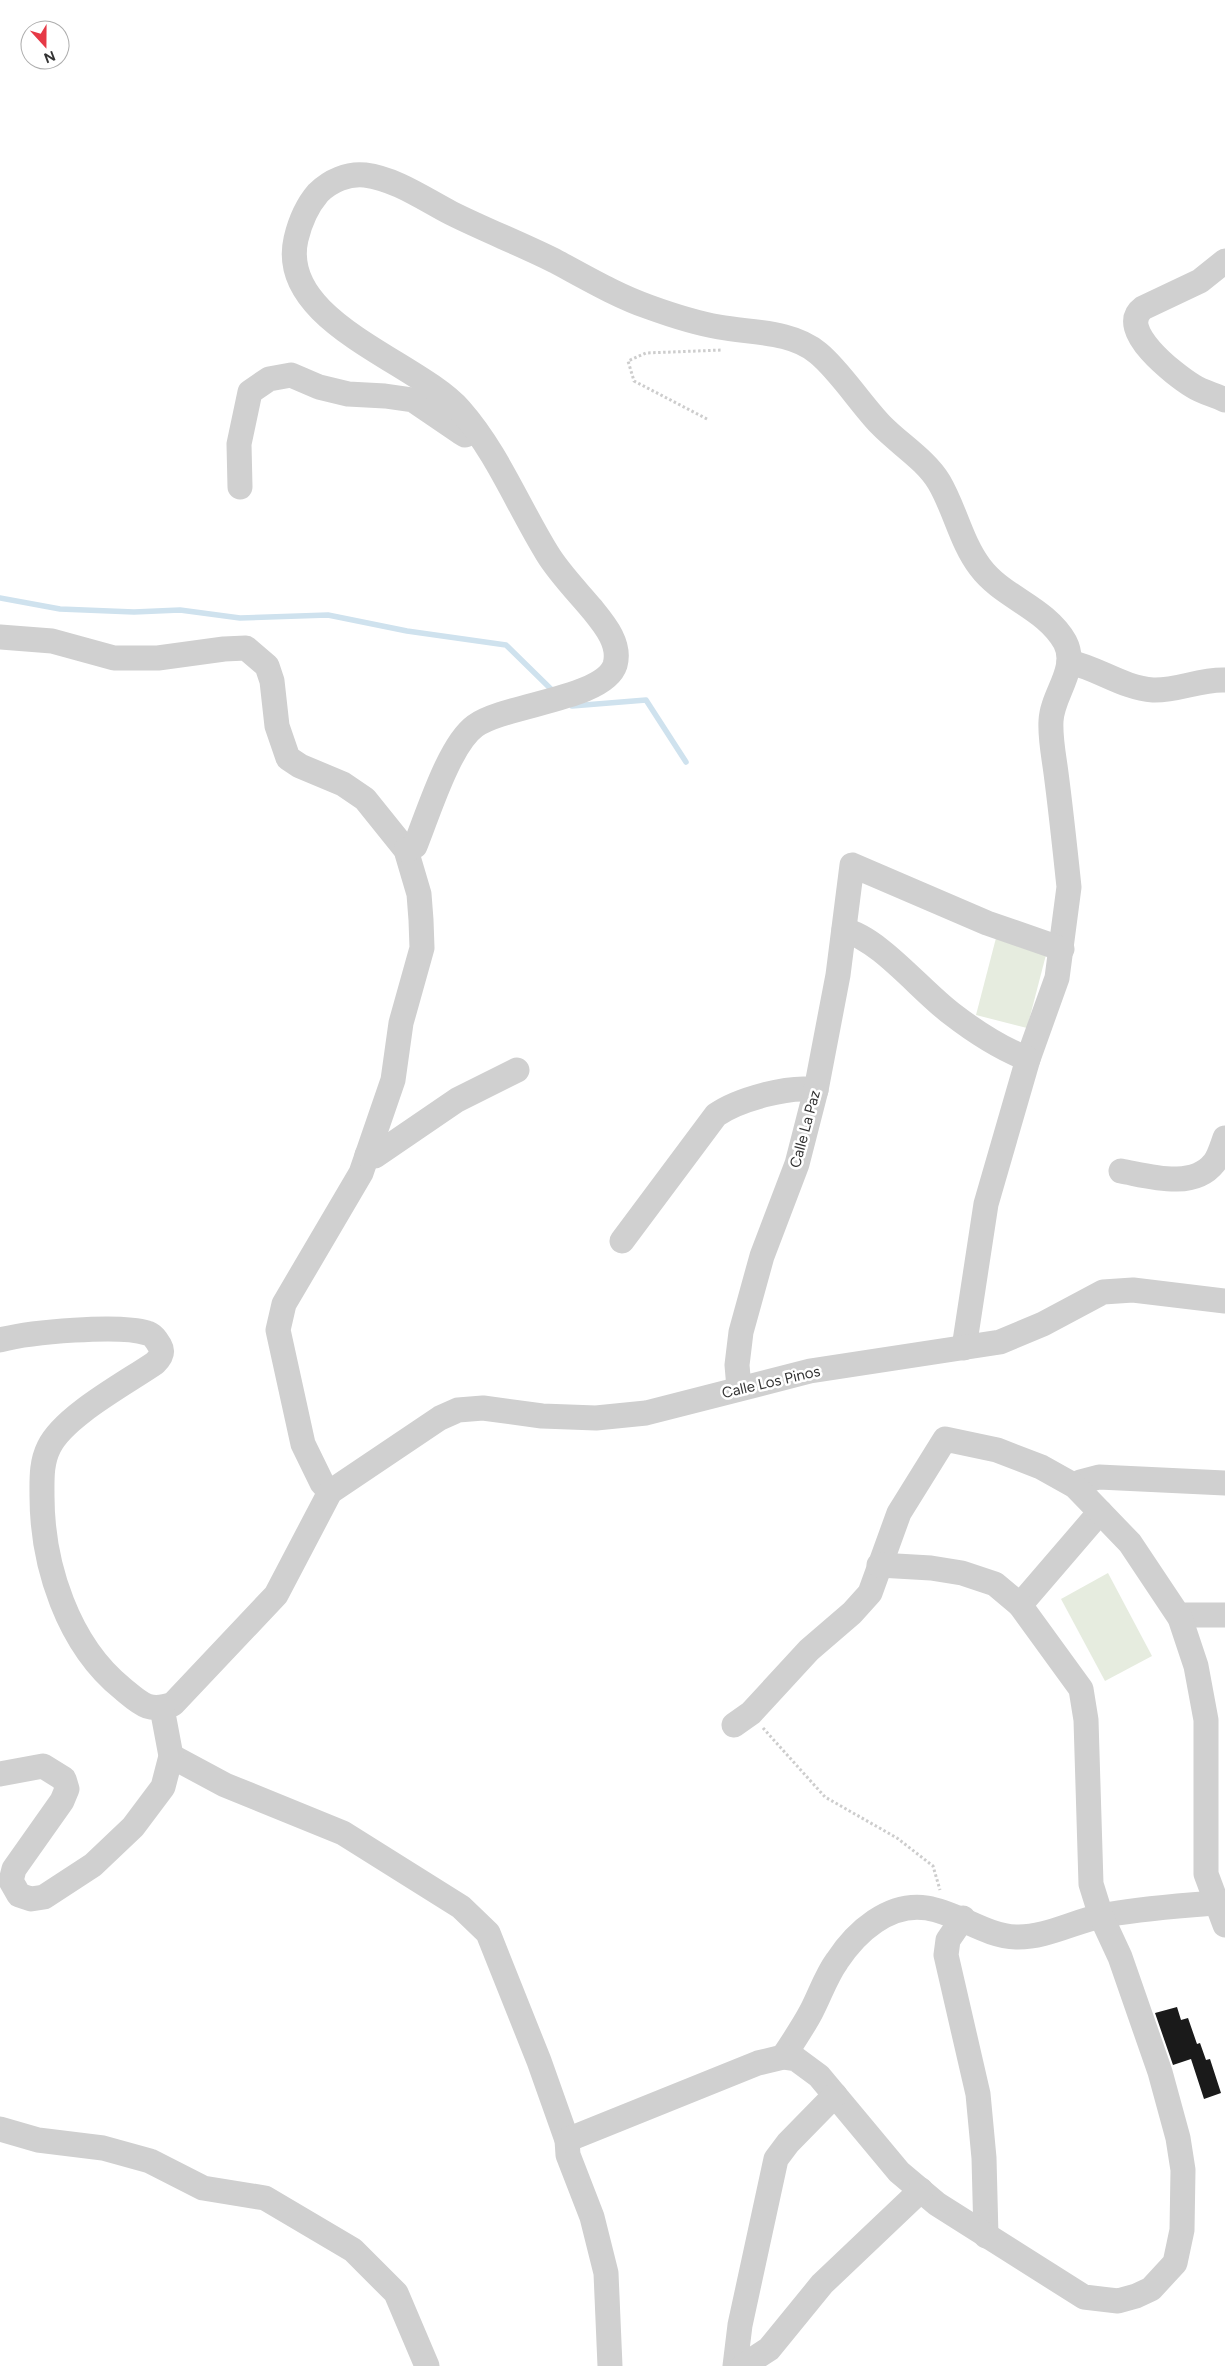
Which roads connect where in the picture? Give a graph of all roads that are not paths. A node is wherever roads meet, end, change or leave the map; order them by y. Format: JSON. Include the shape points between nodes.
{"nodes":[{"id":1,"x":1225,"y":261,"type":"edge"},
{"id":2,"x":1225,"y":400,"type":"edge"},
{"id":3,"x":474,"y":431,"type":"junction"},
{"id":4,"x":240,"y":487,"type":"dead end"},
{"id":5,"x":0,"y":637,"type":"edge"},
{"id":6,"x":1070,"y":662,"type":"junction"},
{"id":7,"x":1225,"y":680,"type":"edge"},
{"id":8,"x":406,"y":850,"type":"junction"},
{"id":9,"x":844,"y":930,"type":"junction"},
{"id":10,"x":1062,"y":949,"type":"junction"},
{"id":11,"x":1028,"y":1059,"type":"junction"},
{"id":12,"x":517,"y":1070,"type":"dead end"},
{"id":13,"x":816,"y":1090,"type":"junction"},
{"id":14,"x":1225,"y":1138,"type":"edge"},
{"id":15,"x":367,"y":1156,"type":"junction"},
{"id":16,"x":1220,"y":1167,"type":"edge"},
{"id":17,"x":1121,"y":1172,"type":"dead end"},
{"id":18,"x":622,"y":1242,"type":"dead end"},
{"id":19,"x":1225,"y":1302,"type":"edge"},
{"id":20,"x":0,"y":1340,"type":"edge"},
{"id":21,"x":964,"y":1348,"type":"junction"},
{"id":22,"x":739,"y":1388,"type":"junction"},
{"id":23,"x":1225,"y":1483,"type":"edge"},
{"id":24,"x":1075,"y":1486,"type":"junction"},
{"id":25,"x":330,"y":1492,"type":"junction"},
{"id":26,"x":1100,"y":1512,"type":"junction"},
{"id":27,"x":879,"y":1566,"type":"junction"},
{"id":28,"x":1020,"y":1605,"type":"junction"},
{"id":29,"x":1225,"y":1615,"type":"edge"},
{"id":30,"x":1180,"y":1618,"type":"junction"},
{"id":31,"x":162,"y":1708,"type":"junction"},
{"id":32,"x":742,"y":1719,"type":"road end"},
{"id":33,"x":170,"y":1756,"type":"junction"},
{"id":34,"x":0,"y":1774,"type":"edge"},
{"id":35,"x":1222,"y":1910,"type":"edge"},
{"id":36,"x":955,"y":1915,"type":"junction"},
{"id":37,"x":1100,"y":1916,"type":"junction"},
{"id":38,"x":783,"y":2057,"type":"junction"},
{"id":39,"x":835,"y":2095,"type":"junction"},
{"id":40,"x":0,"y":2129,"type":"edge"},
{"id":41,"x":567,"y":2140,"type":"junction"},
{"id":42,"x":921,"y":2190,"type":"junction"},
{"id":43,"x":986,"y":2236,"type":"junction"},
{"id":44,"x":427,"y":2366,"type":"edge"},
{"id":45,"x":610,"y":2366,"type":"edge"},
{"id":46,"x":735,"y":2366,"type":"edge"},
{"id":47,"x":743,"y":2366,"type":"edge"}],
"edges":[{"from":1,"to":2,"type":"street","via":[[1200,281],[1143,308],[1135,318],[1135,326],[1153,354],[1193,386]]},
{"from":3,"to":4,"type":"street","via":[[465,435],[414,400],[348,394],[319,387],[291,375],[269,379],[250,392],[239,444]]},
{"from":3,"to":6,"type":"street","via":[[460,410],[433,387],[371,349],[319,310],[308,294],[293,252],[301,219],[318,194],[334,180],[363,175],[404,187],[646,306],[714,326],[789,337],[817,352],[883,427],[938,480],[976,563],[994,584],[1032,608],[1056,630],[1068,647]]},
{"from":3,"to":8,"type":"street","via":[[484,441],[550,558],[607,628],[616,648],[615,667],[605,681],[589,688],[500,712],[471,728],[451,757],[415,846]]},
{"from":5,"to":8,"type":"street","via":[[52,641],[114,658],[158,658],[246,648],[267,666],[278,726],[288,758],[343,784],[365,799]]},
{"from":6,"to":7,"type":"street","via":[[1122,683],[1153,690],[1207,679]]},
{"from":6,"to":10,"type":"street","via":[[1050,722],[1069,887]]},
{"from":8,"to":15,"type":"street","via":[[419,894],[422,948],[401,1023],[392,1080]]},
{"from":9,"to":10,"type":"street","name":"Calle La Paz","via":[[852,865],[987,923]]},
{"from":9,"to":11,"type":"street","via":[[866,939],[952,1015]]},
{"from":9,"to":13,"type":"street","name":"Calle La Paz"},
{"from":10,"to":11,"type":"street","via":[[1057,978]]},
{"from":11,"to":21,"type":"street","via":[[986,1204]]},
{"from":12,"to":15,"type":"street","via":[[457,1100],[374,1156]]},
{"from":13,"to":18,"type":"street","via":[[792,1090],[759,1097],[716,1115]]},
{"from":13,"to":22,"type":"street","name":"Calle La Paz","via":[[797,1164],[762,1256],[741,1332],[737,1365]]},
{"from":14,"to":16,"type":"street"},
{"from":15,"to":25,"type":"street","via":[[361,1173],[284,1304],[278,1330],[303,1444],[322,1483]]},
{"from":16,"to":17,"type":"street","via":[[1194,1178],[1162,1178]]},
{"from":19,"to":21,"type":"street","name":"Calle Los Pinos","via":[[1133,1290],[1103,1292],[1043,1324],[1000,1342]]},
{"from":20,"to":31,"type":"street","via":[[86,1330],[130,1330],[149,1333],[162,1350],[155,1363],[99,1400],[65,1428],[49,1446],[42,1468],[45,1540],[52,1573],[70,1620],[105,1675],[140,1703],[151,1709]]},
{"from":21,"to":22,"type":"street","name":"Calle Los Pinos","via":[[810,1371]]},
{"from":22,"to":25,"type":"street","name":"Calle Los Pinos","via":[[646,1413],[596,1418],[542,1416],[483,1408],[458,1410],[440,1418]]},
{"from":23,"to":24,"type":"street","via":[[1099,1477]]},
{"from":24,"to":26,"type":"street"},
{"from":24,"to":27,"type":"street","via":[[1041,1467],[998,1450],[945,1439],[900,1512]]},
{"from":25,"to":31,"type":"street","via":[[276,1595],[173,1704]]},
{"from":26,"to":28,"type":"street"},
{"from":26,"to":30,"type":"street","via":[[1130,1543]]},
{"from":27,"to":28,"type":"street","via":[[962,1573],[995,1584]]},
{"from":27,"to":32,"type":"street","via":[[870,1593]]},
{"from":28,"to":37,"type":"street","via":[[1081,1689],[1086,1720],[1091,1884]]},
{"from":29,"to":30,"type":"street"},
{"from":30,"to":35,"type":"street","via":[[1196,1666],[1206,1720],[1206,1874]]},
{"from":31,"to":33,"type":"street"},
{"from":33,"to":34,"type":"street","via":[[163,1787],[133,1827],[93,1865],[44,1897],[31,1899],[19,1895],[14,1889],[11,1881],[14,1870],[67,1789],[64,1779],[43,1766]]},
{"from":33,"to":41,"type":"street","via":[[225,1785],[344,1833],[462,1907],[488,1933]]},
{"from":35,"to":37,"type":"street"},
{"from":36,"to":37,"type":"street","via":[[999,1935],[1017,1937],[1044,1933]]},
{"from":36,"to":38,"type":"street","via":[[924,1907],[901,1909],[869,1925],[837,1961]]},
{"from":36,"to":43,"type":"street","via":[[946,1955],[978,2094]]},
{"from":37,"to":43,"type":"street","via":[[1120,1957],[1160,2072],[1178,2138],[1183,2170],[1182,2230],[1175,2263],[1151,2289],[1118,2301],[1104,2301],[1084,2297]]},
{"from":38,"to":39,"type":"street","via":[[796,2059],[819,2076]]},
{"from":38,"to":41,"type":"street","via":[[758,2063]]},
{"from":39,"to":42,"type":"street","via":[[899,2172]]},
{"from":39,"to":46,"type":"street","via":[[776,2158],[740,2325]]},
{"from":40,"to":44,"type":"street","via":[[38,2140],[113,2151],[150,2161],[203,2188],[265,2198],[353,2250],[396,2292]]},
{"from":41,"to":45,"type":"street","via":[[568,2155],[592,2217],[606,2273]]},
{"from":42,"to":43,"type":"street"},
{"from":42,"to":47,"type":"street","via":[[822,2284],[770,2349]]}]}
